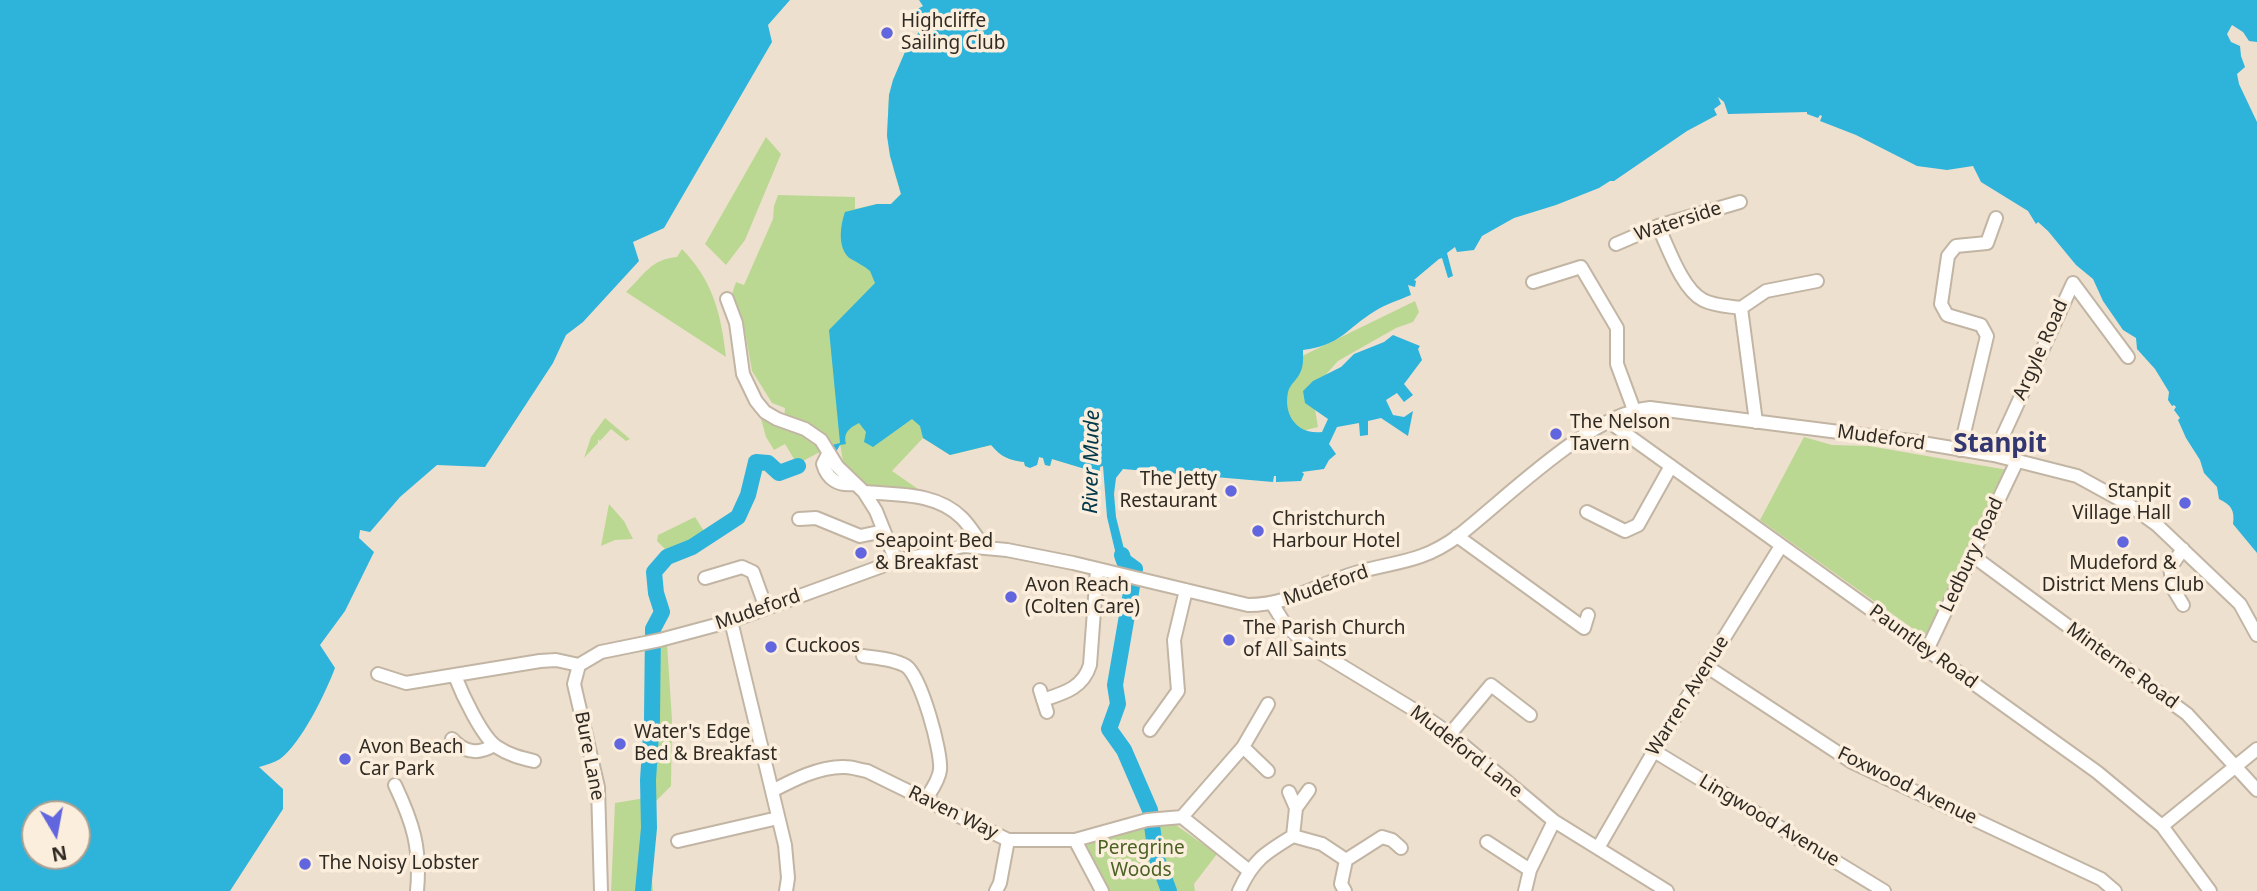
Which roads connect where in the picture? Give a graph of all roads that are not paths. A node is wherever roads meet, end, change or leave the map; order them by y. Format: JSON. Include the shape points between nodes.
{"nodes":[{"id":1,"x":1740,"y":202,"type":"dead end"},
{"id":2,"x":1996,"y":218,"type":"dead end"},
{"id":3,"x":1658,"y":226,"type":"junction"},
{"id":4,"x":1616,"y":244,"type":"dead end"},
{"id":5,"x":1817,"y":281,"type":"dead end"},
{"id":6,"x":1533,"y":282,"type":"dead end"},
{"id":7,"x":727,"y":299,"type":"dead end"},
{"id":8,"x":1741,"y":307,"type":"junction"},
{"id":9,"x":2128,"y":357,"type":"dead end"},
{"id":10,"x":1634,"y":410,"type":"junction"},
{"id":11,"x":1756,"y":422,"type":"junction"},
{"id":12,"x":1615,"y":426,"type":"dead end"},
{"id":13,"x":1960,"y":450,"type":"junction"},
{"id":14,"x":1994,"y":455,"type":"junction"},
{"id":15,"x":2017,"y":461,"type":"junction"},
{"id":16,"x":1671,"y":466,"type":"junction"},
{"id":17,"x":859,"y":488,"type":"junction"},
{"id":18,"x":1592,"y":508,"type":"dead end"},
{"id":19,"x":799,"y":519,"type":"dead end"},
{"id":20,"x":884,"y":531,"type":"junction"},
{"id":21,"x":1457,"y":536,"type":"junction"},
{"id":22,"x":1781,"y":545,"type":"junction"},
{"id":23,"x":985,"y":548,"type":"junction"},
{"id":24,"x":2183,"y":549,"type":"junction"},
{"id":25,"x":1973,"y":556,"type":"junction"},
{"id":26,"x":896,"y":561,"type":"junction"},
{"id":27,"x":1097,"y":570,"type":"junction"},
{"id":28,"x":705,"y":578,"type":"dead end"},
{"id":29,"x":1186,"y":590,"type":"junction"},
{"id":30,"x":1273,"y":605,"type":"junction"},
{"id":31,"x":2183,"y":605,"type":"dead end"},
{"id":32,"x":766,"y":608,"type":"junction"},
{"id":33,"x":1588,"y":615,"type":"dead end"},
{"id":34,"x":731,"y":621,"type":"junction"},
{"id":35,"x":2257,"y":635,"type":"edge"},
{"id":36,"x":1927,"y":650,"type":"junction"},
{"id":37,"x":863,"y":656,"type":"dead end"},
{"id":38,"x":579,"y":665,"type":"junction"},
{"id":39,"x":1706,"y":666,"type":"junction"},
{"id":40,"x":379,"y":674,"type":"dead end"},
{"id":41,"x":454,"y":676,"type":"junction"},
{"id":42,"x":1043,"y":701,"type":"dead end"},
{"id":43,"x":1268,"y":704,"type":"dead end"},
{"id":44,"x":1530,"y":715,"type":"dead end"},
{"id":45,"x":1150,"y":730,"type":"dead end"},
{"id":46,"x":1450,"y":734,"type":"junction"},
{"id":47,"x":452,"y":739,"type":"dead end"},
{"id":48,"x":494,"y":746,"type":"junction"},
{"id":49,"x":1243,"y":747,"type":"junction"},
{"id":50,"x":2257,"y":749,"type":"edge"},
{"id":51,"x":1654,"y":751,"type":"junction"},
{"id":52,"x":534,"y":761,"type":"dead end"},
{"id":53,"x":2235,"y":766,"type":"junction"},
{"id":54,"x":1268,"y":771,"type":"dead end"},
{"id":55,"x":1309,"y":790,"type":"dead end"},
{"id":56,"x":2257,"y":790,"type":"edge"},
{"id":57,"x":772,"y":791,"type":"junction"},
{"id":58,"x":1289,"y":792,"type":"dead end"},
{"id":59,"x":395,"y":793,"type":"dead end"},
{"id":60,"x":926,"y":799,"type":"junction"},
{"id":61,"x":1296,"y":808,"type":"junction"},
{"id":62,"x":1182,"y":817,"type":"junction"},
{"id":63,"x":778,"y":818,"type":"junction"},
{"id":64,"x":1554,"y":821,"type":"junction"},
{"id":65,"x":2162,"y":826,"type":"junction"},
{"id":66,"x":1293,"y":836,"type":"junction"},
{"id":67,"x":1009,"y":840,"type":"junction"},
{"id":68,"x":1075,"y":840,"type":"junction"},
{"id":69,"x":678,"y":841,"type":"dead end"},
{"id":70,"x":1487,"y":842,"type":"dead end"},
{"id":71,"x":1401,"y":848,"type":"dead end"},
{"id":72,"x":1598,"y":848,"type":"junction"},
{"id":73,"x":1346,"y":860,"type":"junction"},
{"id":74,"x":1248,"y":870,"type":"junction"},
{"id":75,"x":1530,"y":870,"type":"junction"},
{"id":76,"x":2205,"y":889,"type":"edge"},
{"id":77,"x":417,"y":891,"type":"edge"},
{"id":78,"x":601,"y":891,"type":"edge"},
{"id":79,"x":786,"y":891,"type":"edge"},
{"id":80,"x":996,"y":891,"type":"edge"},
{"id":81,"x":1102,"y":891,"type":"edge"},
{"id":82,"x":1239,"y":891,"type":"edge"},
{"id":83,"x":1345,"y":891,"type":"edge"},
{"id":84,"x":1525,"y":891,"type":"edge"},
{"id":85,"x":1667,"y":891,"type":"edge"},
{"id":86,"x":1884,"y":891,"type":"edge"},
{"id":87,"x":2115,"y":891,"type":"edge"}],
"edges":[{"from":1,"to":3,"type":"street","name":"Waterside"},
{"from":2,"to":13,"type":"street","via":[[1987,243],[1955,246],[1948,257],[1941,304],[1947,314],[1981,325],[1987,336]]},
{"from":3,"to":4,"type":"street","name":"Waterside"},
{"from":3,"to":8,"type":"street","via":[[1696,295],[1708,302]]},
{"from":5,"to":8,"type":"street","via":[[1766,291]]},
{"from":6,"to":10,"type":"street","via":[[1581,267],[1617,328],[1617,365]]},
{"from":7,"to":17,"type":"street","via":[[736,323],[743,374],[756,401],[777,419],[815,434]]},
{"from":8,"to":11,"type":"street"},
{"from":9,"to":14,"type":"street","name":"Argyle Road","via":[[2073,283]]},
{"from":10,"to":11,"type":"street","name":"Mudeford","via":[[1650,408]]},
{"from":10,"to":21,"type":"street","name":"Mudeford","via":[[1578,441]]},
{"from":11,"to":13,"type":"street","name":"Mudeford"},
{"from":12,"to":16,"type":"street","name":"Pauntley Road"},
{"from":13,"to":14,"type":"street","name":"Mudeford"},
{"from":14,"to":15,"type":"street","name":"Mudeford"},
{"from":15,"to":24,"type":"street","name":"Mudeford","via":[[2077,476],[2105,490]]},
{"from":15,"to":25,"type":"street","name":"Ledbury Road"},
{"from":16,"to":18,"type":"street","via":[[1638,525],[1625,531]]},
{"from":16,"to":22,"type":"street","name":"Pauntley Road"},
{"from":17,"to":20,"type":"street"},
{"from":17,"to":23,"type":"street","via":[[924,497],[946,507],[961,517]]},
{"from":19,"to":20,"type":"street","via":[[816,518],[860,536]]},
{"from":20,"to":26,"type":"street"},
{"from":21,"to":30,"type":"street","name":"Mudeford","via":[[1407,562],[1350,575]]},
{"from":21,"to":33,"type":"street","via":[[1584,628]]},
{"from":22,"to":36,"type":"street","name":"Pauntley Road"},
{"from":22,"to":39,"type":"street","name":"Warren Avenue"},
{"from":23,"to":26,"type":"street","name":"Mudeford","via":[[964,546]]},
{"from":23,"to":27,"type":"street","name":"Mudeford"},
{"from":24,"to":31,"type":"street","via":[[2170,568],[2174,590]]},
{"from":24,"to":35,"type":"street","via":[[2240,604]]},
{"from":25,"to":36,"type":"street","name":"Ledbury Road"},
{"from":25,"to":53,"type":"street","name":"Minterne Road","via":[[2187,714]]},
{"from":26,"to":32,"type":"street","name":"Mudeford"},
{"from":27,"to":29,"type":"street","name":"Mudeford"},
{"from":27,"to":42,"type":"street","via":[[1086,678],[1070,691]]},
{"from":28,"to":32,"type":"street","via":[[748,569]]},
{"from":29,"to":30,"type":"street","name":"Mudeford","via":[[1248,605]]},
{"from":29,"to":45,"type":"street","via":[[1174,640],[1178,691]]},
{"from":30,"to":46,"type":"street","name":"Mudeford Lane","via":[[1286,626],[1306,644]]},
{"from":32,"to":34,"type":"street","name":"Mudeford"},
{"from":34,"to":38,"type":"street","name":"Mudeford","via":[[601,652]]},
{"from":34,"to":57,"type":"street"},
{"from":36,"to":65,"type":"street","name":"Pauntley Road","via":[[2097,772]]},
{"from":37,"to":60,"type":"street","via":[[906,666],[921,686],[940,772]]},
{"from":38,"to":41,"type":"street","via":[[540,661]]},
{"from":38,"to":78,"type":"street","name":"Bure Lane","via":[[574,684],[598,787]]},
{"from":39,"to":51,"type":"street","name":"Warren Avenue"},
{"from":39,"to":87,"type":"street","name":"Foxwood Avenue","via":[[1852,762],[2101,879]]},
{"from":40,"to":41,"type":"street","via":[[405,683]]},
{"from":41,"to":48,"type":"street"},
{"from":43,"to":49,"type":"street"},
{"from":44,"to":46,"type":"street","via":[[1491,685]]},
{"from":46,"to":64,"type":"street","name":"Mudeford Lane"},
{"from":47,"to":48,"type":"street","via":[[473,752]]},
{"from":48,"to":52,"type":"street"},
{"from":49,"to":54,"type":"street"},
{"from":49,"to":62,"type":"street"},
{"from":50,"to":53,"type":"street"},
{"from":51,"to":72,"type":"street","name":"Warren Avenue"},
{"from":51,"to":86,"type":"street","name":"Lingwood Avenue"},
{"from":53,"to":56,"type":"street","name":"Minterne Road"},
{"from":53,"to":65,"type":"street"},
{"from":55,"to":61,"type":"street"},
{"from":57,"to":60,"type":"street","name":"Raven Way","via":[[793,780],[844,767],[866,771]]},
{"from":57,"to":63,"type":"street"},
{"from":58,"to":61,"type":"street"},
{"from":59,"to":77,"type":"street","via":[[416,837]]},
{"from":60,"to":67,"type":"street","name":"Raven Way"},
{"from":61,"to":66,"type":"street"},
{"from":62,"to":68,"type":"street","name":"Raven Way","via":[[1152,819]]},
{"from":62,"to":74,"type":"street"},
{"from":63,"to":69,"type":"street"},
{"from":63,"to":79,"type":"street","via":[[787,862]]},
{"from":64,"to":72,"type":"street","name":"Mudeford Lane"},
{"from":64,"to":75,"type":"street"},
{"from":65,"to":76,"type":"street","name":"Pauntley Road"},
{"from":66,"to":73,"type":"street","via":[[1322,844]]},
{"from":66,"to":74,"type":"street"},
{"from":67,"to":68,"type":"street","name":"Raven Way"},
{"from":67,"to":80,"type":"street"},
{"from":68,"to":81,"type":"street"},
{"from":70,"to":75,"type":"street"},
{"from":71,"to":73,"type":"street","via":[[1382,837]]},
{"from":72,"to":85,"type":"street","name":"Mudeford Lane"},
{"from":73,"to":83,"type":"street","via":[[1341,884]]},
{"from":74,"to":82,"type":"street"},
{"from":75,"to":84,"type":"street"}]}
